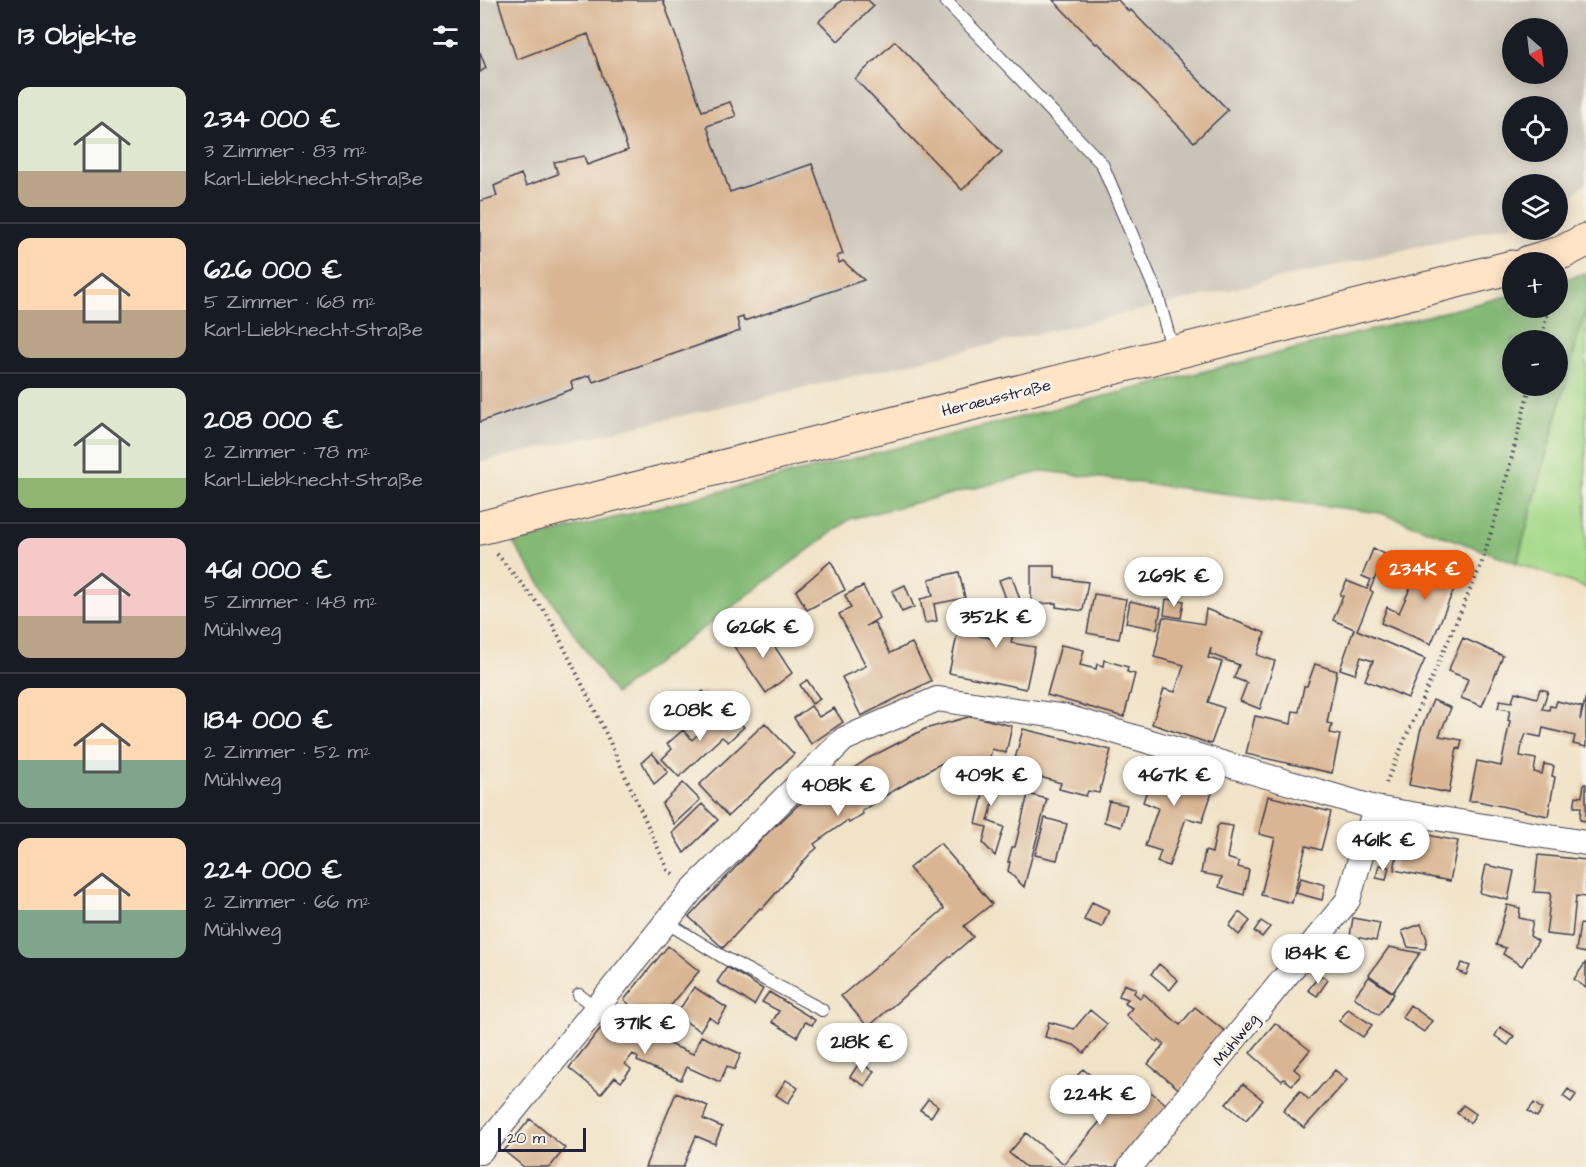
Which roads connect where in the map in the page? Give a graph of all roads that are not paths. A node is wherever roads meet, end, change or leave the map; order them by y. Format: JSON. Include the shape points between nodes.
{"nodes":[{"id":1,"x":945,"y":0,"type":"edge"},
{"id":2,"x":1586,"y":240,"type":"edge"},
{"id":3,"x":1563,"y":252,"type":"edge"},
{"id":4,"x":1502,"y":270,"type":"edge"},
{"id":5,"x":1174,"y":352,"type":"junction"},
{"id":6,"x":488,"y":540,"type":"edge"},
{"id":7,"x":1375,"y":808,"type":"junction"},
{"id":8,"x":1586,"y":843,"type":"edge"},
{"id":9,"x":666,"y":922,"type":"junction"},
{"id":10,"x":822,"y":1010,"type":"dead end"},
{"id":11,"x":480,"y":1152,"type":"edge"},
{"id":12,"x":1130,"y":1167,"type":"edge"}],
"edges":[{"from":1,"to":5,"type":"lane","via":[[1102,164],[1157,294]]},
{"from":2,"to":3,"type":"street"},
{"from":4,"to":5,"type":"street","name":"Heraeusstraße"},
{"from":5,"to":6,"type":"street","name":"Heraeusstraße"},
{"from":7,"to":8,"type":"street"},
{"from":7,"to":9,"type":"street","via":[[1066,717],[937,699],[844,739],[692,890]]},
{"from":7,"to":12,"type":"street","name":"Mühlweg","via":[[1348,900]]},
{"from":9,"to":10,"type":"lane"},
{"from":9,"to":11,"type":"street","via":[[587,1001]]}]}
